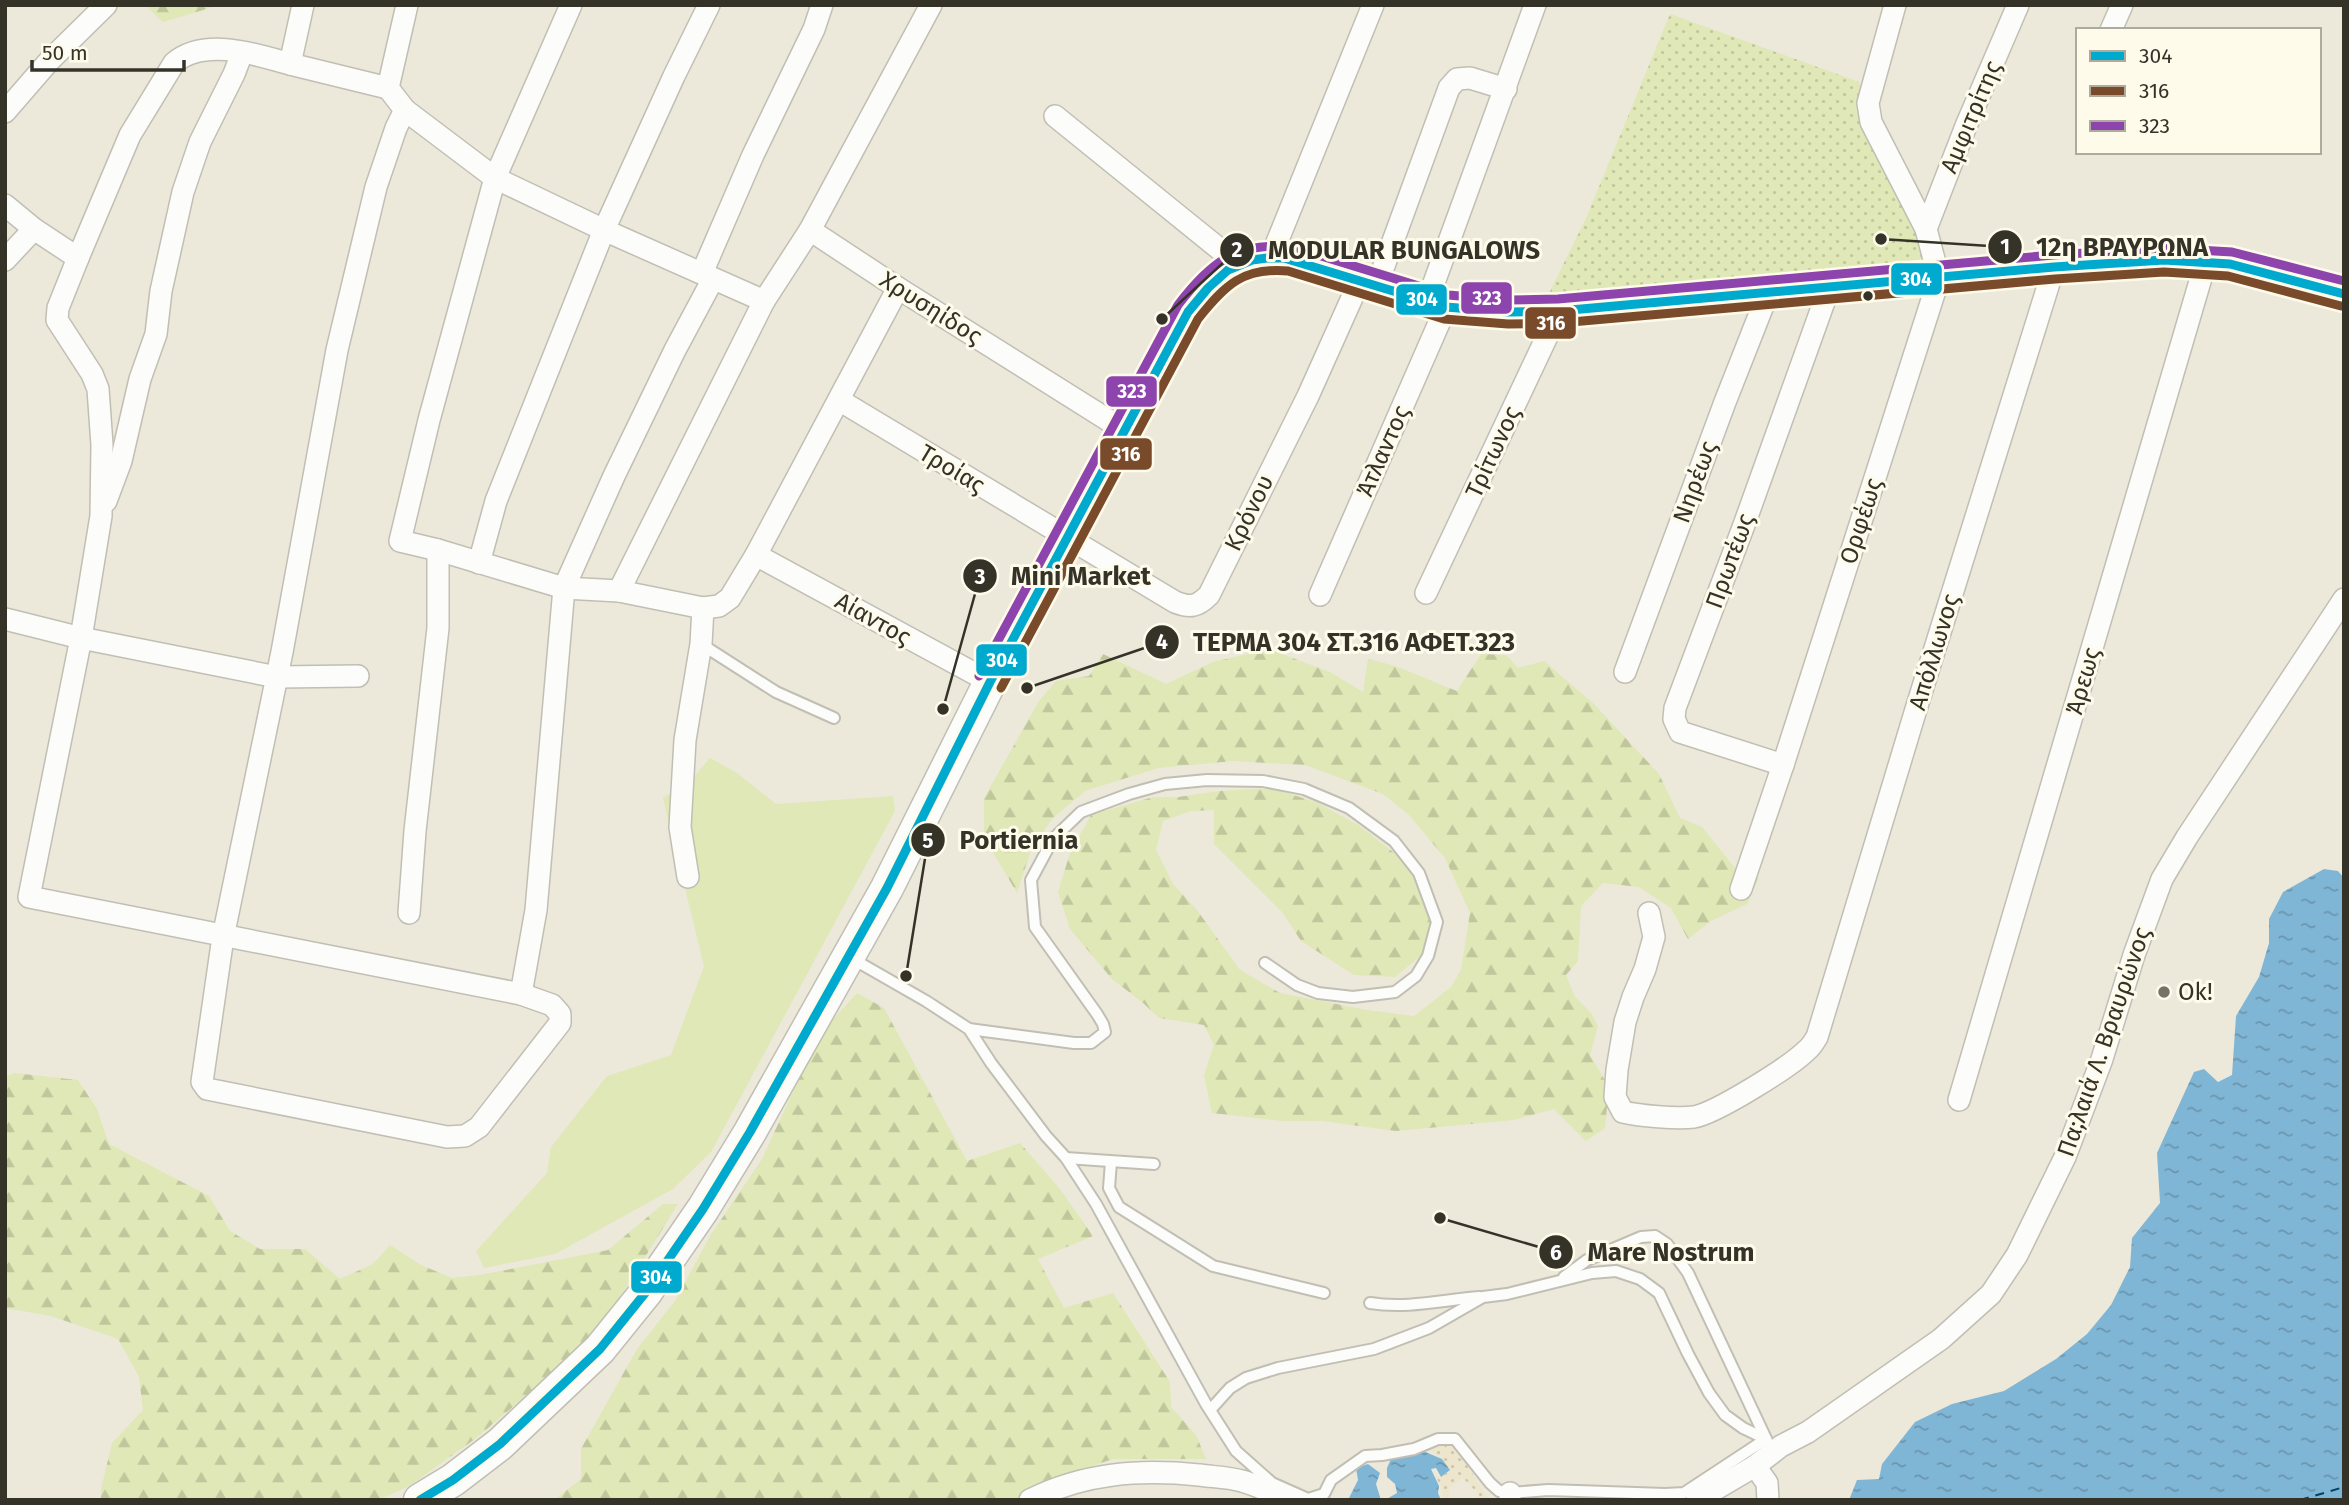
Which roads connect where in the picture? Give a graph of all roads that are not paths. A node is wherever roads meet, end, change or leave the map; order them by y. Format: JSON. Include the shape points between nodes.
{"nodes":[{"id":1,"x":106,"y":5,"type":"edge"},
{"id":2,"x":303,"y":5,"type":"edge"},
{"id":3,"x":407,"y":5,"type":"edge"},
{"id":4,"x":571,"y":5,"type":"edge"},
{"id":5,"x":709,"y":5,"type":"edge"},
{"id":6,"x":822,"y":5,"type":"edge"},
{"id":7,"x":931,"y":5,"type":"edge"},
{"id":8,"x":1373,"y":5,"type":"edge"},
{"id":9,"x":1535,"y":5,"type":"edge"},
{"id":10,"x":1895,"y":5,"type":"edge"},
{"id":11,"x":2018,"y":5,"type":"edge"},
{"id":12,"x":2122,"y":5,"type":"edge"},
{"id":13,"x":2112,"y":28,"type":"edge"},
{"id":14,"x":242,"y":53,"type":"junction"},
{"id":15,"x":290,"y":64,"type":"junction"},
{"id":16,"x":388,"y":88,"type":"junction"},
{"id":17,"x":1506,"y":89,"type":"junction"},
{"id":18,"x":405,"y":110,"type":"junction"},
{"id":19,"x":5,"y":112,"type":"edge"},
{"id":20,"x":1055,"y":116,"type":"dead end"},
{"id":21,"x":495,"y":178,"type":"junction"},
{"id":22,"x":5,"y":205,"type":"edge"},
{"id":23,"x":34,"y":229,"type":"junction"},
{"id":24,"x":1926,"y":229,"type":"junction"},
{"id":25,"x":604,"y":230,"type":"junction"},
{"id":26,"x":810,"y":230,"type":"junction"},
{"id":27,"x":1271,"y":257,"type":"junction"},
{"id":28,"x":78,"y":258,"type":"junction"},
{"id":29,"x":5,"y":260,"type":"edge"},
{"id":30,"x":2206,"y":261,"type":"junction"},
{"id":31,"x":1238,"y":264,"type":"junction"},
{"id":32,"x":2054,"y":267,"type":"junction"},
{"id":33,"x":707,"y":276,"type":"junction"},
{"id":34,"x":1939,"y":278,"type":"junction"},
{"id":35,"x":1368,"y":283,"type":"junction"},
{"id":36,"x":898,"y":288,"type":"junction"},
{"id":37,"x":1829,"y":288,"type":"junction"},
{"id":38,"x":1768,"y":293,"type":"junction"},
{"id":39,"x":2344,"y":294,"type":"edge"},
{"id":40,"x":764,"y":301,"type":"junction"},
{"id":41,"x":1437,"y":305,"type":"junction"},
{"id":42,"x":1559,"y":311,"type":"junction"},
{"id":43,"x":839,"y":400,"type":"junction"},
{"id":44,"x":1124,"y":430,"type":"junction"},
{"id":45,"x":101,"y":516,"type":"junction"},
{"id":46,"x":1066,"y":538,"type":"junction"},
{"id":47,"x":438,"y":550,"type":"junction"},
{"id":48,"x":756,"y":555,"type":"junction"},
{"id":49,"x":480,"y":563,"type":"junction"},
{"id":50,"x":564,"y":588,"type":"junction"},
{"id":51,"x":620,"y":591,"type":"junction"},
{"id":52,"x":1426,"y":593,"type":"dead end"},
{"id":53,"x":1320,"y":595,"type":"dead end"},
{"id":54,"x":2344,"y":599,"type":"edge"},
{"id":55,"x":703,"y":608,"type":"junction"},
{"id":56,"x":5,"y":618,"type":"edge"},
{"id":57,"x":81,"y":638,"type":"junction"},
{"id":58,"x":701,"y":644,"type":"junction"},
{"id":59,"x":1625,"y":672,"type":"dead end"},
{"id":60,"x":358,"y":676,"type":"dead end"},
{"id":61,"x":277,"y":677,"type":"junction"},
{"id":62,"x":990,"y":682,"type":"junction"},
{"id":63,"x":834,"y":718,"type":"dead end"},
{"id":64,"x":1783,"y":765,"type":"junction"},
{"id":65,"x":688,"y":877,"type":"dead end"},
{"id":66,"x":1741,"y":889,"type":"dead end"},
{"id":67,"x":410,"y":913,"type":"dead end"},
{"id":68,"x":1649,"y":913,"type":"dead end"},
{"id":69,"x":223,"y":937,"type":"junction"},
{"id":70,"x":849,"y":957,"type":"junction"},
{"id":71,"x":1265,"y":963,"type":"dead end"},
{"id":72,"x":521,"y":994,"type":"junction"},
{"id":73,"x":969,"y":1029,"type":"junction"},
{"id":74,"x":1959,"y":1100,"type":"dead end"},
{"id":75,"x":1066,"y":1158,"type":"junction"},
{"id":76,"x":1111,"y":1162,"type":"junction"},
{"id":77,"x":1154,"y":1164,"type":"dead end"},
{"id":78,"x":1559,"y":1281,"type":"junction"},
{"id":79,"x":1324,"y":1293,"type":"dead end"},
{"id":80,"x":1483,"y":1297,"type":"junction"},
{"id":81,"x":1370,"y":1303,"type":"dead end"},
{"id":82,"x":1211,"y":1409,"type":"junction"},
{"id":83,"x":1770,"y":1445,"type":"junction"},
{"id":84,"x":1755,"y":1466,"type":"junction"},
{"id":85,"x":1510,"y":1496,"type":"edge"},
{"id":86,"x":420,"y":1500,"type":"edge"},
{"id":87,"x":1030,"y":1500,"type":"edge"},
{"id":88,"x":1287,"y":1500,"type":"edge"},
{"id":89,"x":1698,"y":1500,"type":"edge"},
{"id":90,"x":1768,"y":1500,"type":"edge"}],
"edges":[{"from":1,"to":19,"type":"street"},
{"from":2,"to":15,"type":"street"},
{"from":3,"to":16,"type":"street"},
{"from":4,"to":21,"type":"street"},
{"from":5,"to":25,"type":"street"},
{"from":6,"to":33,"type":"street","via":[[753,155]]},
{"from":7,"to":26,"type":"street"},
{"from":8,"to":27,"type":"street"},
{"from":9,"to":17,"type":"street","name":"Άτλαντος"},
{"from":10,"to":24,"type":"street","via":[[1868,103],[1871,122]]},
{"from":11,"to":24,"type":"street","name":"Αμφιτρίτης"},
{"from":12,"to":13,"type":"street"},
{"from":14,"to":15,"type":"street"},
{"from":14,"to":28,"type":"street","via":[[196,52],[174,63],[130,135]]},
{"from":14,"to":45,"type":"street","via":[[200,142],[183,192],[156,334]]},
{"from":15,"to":16,"type":"street"},
{"from":16,"to":18,"type":"street"},
{"from":17,"to":35,"type":"street","via":[[1470,78],[1457,79],[1449,88]]},
{"from":17,"to":41,"type":"street","name":"Άτλαντος"},
{"from":18,"to":21,"type":"street"},
{"from":18,"to":61,"type":"street","via":[[376,187],[340,338]]},
{"from":20,"to":31,"type":"street"},
{"from":21,"to":25,"type":"street"},
{"from":21,"to":47,"type":"street","via":[[400,541]]},
{"from":22,"to":23,"type":"street"},
{"from":23,"to":28,"type":"street"},
{"from":23,"to":29,"type":"street"},
{"from":24,"to":34,"type":"street"},
{"from":25,"to":33,"type":"street"},
{"from":25,"to":49,"type":"street","via":[[496,501]]},
{"from":26,"to":36,"type":"street","name":"Χρυσηίδος"},
{"from":26,"to":40,"type":"street"},
{"from":27,"to":31,"type":"main road"},
{"from":27,"to":35,"type":"main road"},
{"from":28,"to":45,"type":"street","via":[[57,320],[98,389]]},
{"from":30,"to":32,"type":"main road"},
{"from":30,"to":39,"type":"main road"},
{"from":30,"to":74,"type":"street","name":"Άρεως"},
{"from":31,"to":44,"type":"main road","via":[[1207,286],[1188,312]]},
{"from":32,"to":34,"type":"main road"},
{"from":32,"to":68,"type":"street","name":"Απόλλωνος","via":[[1817,1037],[1808,1049],[1716,1110],[1693,1117],[1623,1112],[1615,1097],[1617,1070],[1625,1022],[1654,937]]},
{"from":33,"to":40,"type":"street"},
{"from":33,"to":50,"type":"street"},
{"from":34,"to":37,"type":"main road"},
{"from":34,"to":64,"type":"street","name":"Ορφέως"},
{"from":35,"to":41,"type":"main road"},
{"from":35,"to":46,"type":"street","name":"Κρόνου","via":[[1209,595],[1200,604],[1189,607],[1175,602]]},
{"from":36,"to":43,"type":"street"},
{"from":36,"to":44,"type":"street","name":"Χρυσηίδος"},
{"from":37,"to":38,"type":"main road"},
{"from":37,"to":64,"type":"street","name":"Πρωτέως","via":[[1675,708],[1680,732]]},
{"from":38,"to":42,"type":"main road"},
{"from":38,"to":59,"type":"street","name":"Νηρέως"},
{"from":40,"to":51,"type":"street"},
{"from":41,"to":42,"type":"main road"},
{"from":41,"to":53,"type":"street","name":"Άτλαντος"},
{"from":42,"to":52,"type":"street","name":"Τρίτωνος"},
{"from":43,"to":46,"type":"street","name":"Τροίας"},
{"from":43,"to":48,"type":"street"},
{"from":44,"to":46,"type":"main road"},
{"from":45,"to":57,"type":"street"},
{"from":46,"to":62,"type":"main road"},
{"from":47,"to":49,"type":"street"},
{"from":47,"to":67,"type":"street","via":[[438,628]]},
{"from":48,"to":55,"type":"street","via":[[730,598],[719,606]]},
{"from":48,"to":62,"type":"street","name":"Αίαντος"},
{"from":49,"to":50,"type":"street"},
{"from":50,"to":51,"type":"street"},
{"from":50,"to":72,"type":"street","via":[[536,910]]},
{"from":51,"to":55,"type":"street"},
{"from":54,"to":83,"type":"street","name":"Πα;λαιά Λ. Βραυρώνος","via":[[2162,879],[2069,1145],[2017,1255],[1991,1294],[1941,1339],[1808,1432],[1781,1446]]},
{"from":55,"to":58,"type":"street"},
{"from":56,"to":57,"type":"street"},
{"from":57,"to":61,"type":"street"},
{"from":57,"to":69,"type":"street","via":[[29,897]]},
{"from":58,"to":63,"type":"lane","via":[[776,692]]},
{"from":58,"to":65,"type":"street","via":[[685,740],[680,827]]},
{"from":60,"to":61,"type":"street"},
{"from":61,"to":69,"type":"street"},
{"from":62,"to":70,"type":"main road"},
{"from":64,"to":66,"type":"street","name":"Ορφέως"},
{"from":69,"to":72,"type":"street"},
{"from":69,"to":72,"type":"street","via":[[202,1073],[207,1089],[447,1137],[465,1136],[479,1127],[560,1023],[561,1014],[552,1005]]},
{"from":70,"to":73,"type":"lane"},
{"from":70,"to":86,"type":"main road","via":[[710,1198],[626,1318],[600,1349],[500,1444]]},
{"from":71,"to":73,"type":"lane","via":[[1318,993],[1353,997],[1395,992],[1416,976],[1429,956],[1437,922],[1419,873],[1394,841],[1349,808],[1304,789],[1263,781],[1166,784],[1081,813],[1053,839],[1031,880],[1035,927],[1104,1024],[1105,1032],[1091,1043],[1074,1043]]},
{"from":73,"to":75,"type":"lane"},
{"from":75,"to":76,"type":"lane"},
{"from":75,"to":82,"type":"lane"},
{"from":76,"to":77,"type":"lane"},
{"from":76,"to":79,"type":"lane","via":[[1109,1188],[1119,1207],[1213,1266]]},
{"from":78,"to":80,"type":"lane"},
{"from":78,"to":83,"type":"lane","via":[[1616,1271],[1640,1279],[1659,1293],[1709,1393],[1725,1415]]},
{"from":78,"to":83,"type":"lane","via":[[1587,1260],[1641,1237],[1655,1236],[1667,1244],[1688,1273]]},
{"from":80,"to":81,"type":"lane","via":[[1406,1305]]},
{"from":80,"to":82,"type":"lane","via":[[1429,1328],[1374,1349],[1246,1378]]},
{"from":82,"to":85,"type":"lane","via":[[1236,1451],[1272,1483],[1308,1499],[1324,1494],[1331,1480],[1365,1456],[1414,1449],[1438,1439],[1455,1439],[1490,1483]]},
{"from":83,"to":84,"type":"street","name":"Πα;λαιά Λ. Βραυρώνος"},
{"from":83,"to":85,"type":"lane","via":[[1684,1493],[1548,1490]]},
{"from":84,"to":89,"type":"street","name":"Πα;λαιά Λ. Βραυρώνος"},
{"from":84,"to":90,"type":"street","via":[[1768,1483]]},
{"from":87,"to":88,"type":"street","via":[[1086,1478],[1137,1472],[1238,1479]]}]}
